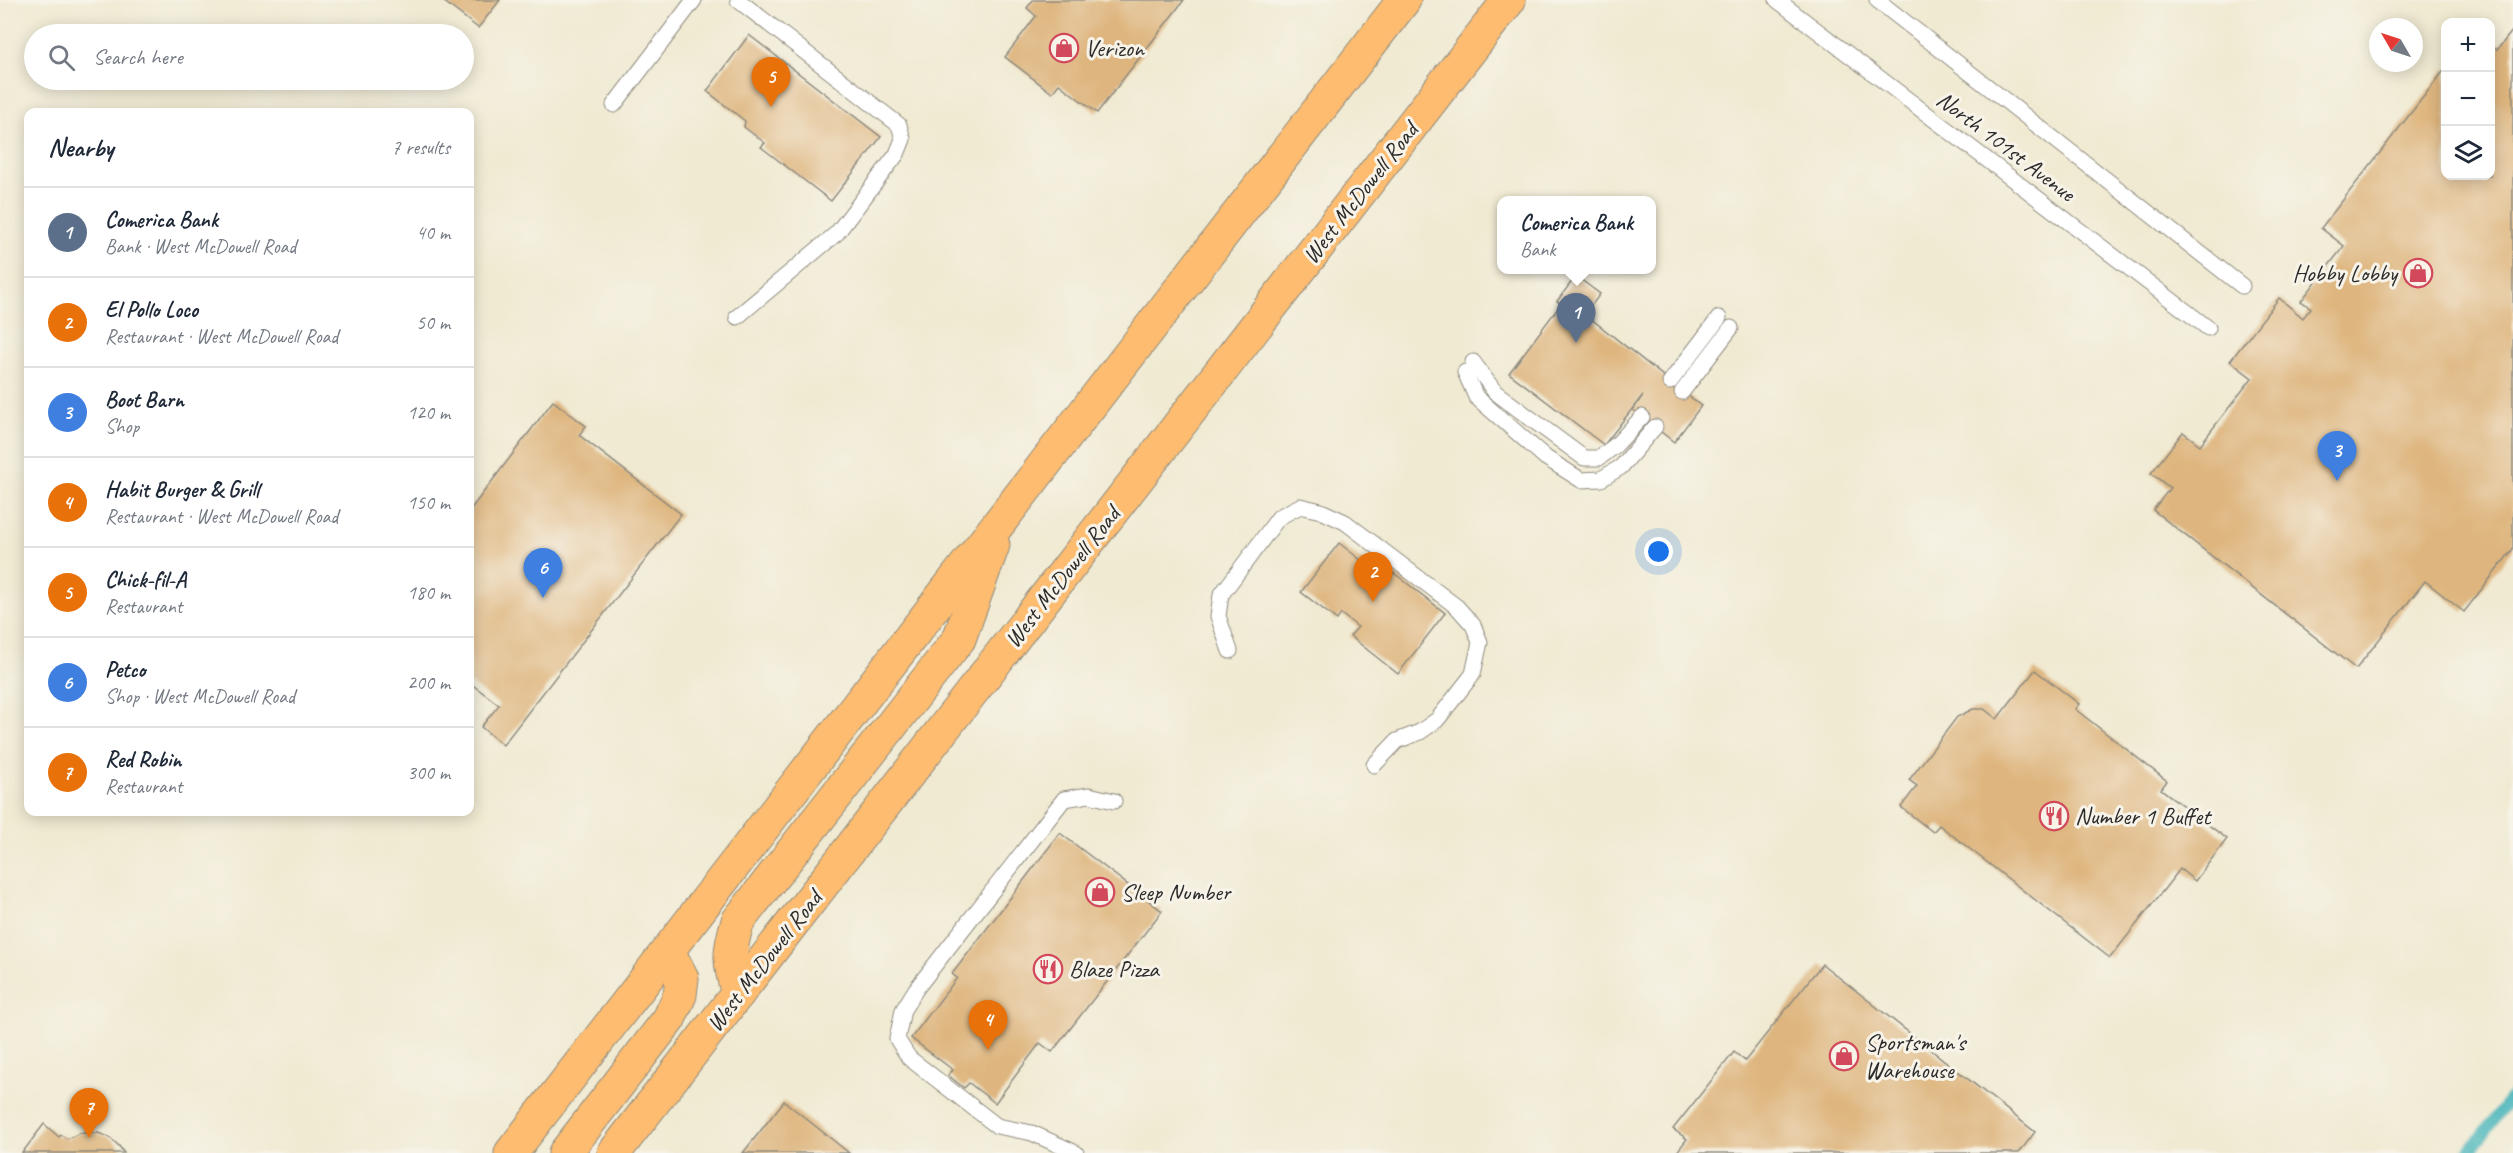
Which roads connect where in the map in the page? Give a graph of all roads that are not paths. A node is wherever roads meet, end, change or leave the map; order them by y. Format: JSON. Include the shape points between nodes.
{"nodes":[{"id":1,"x":694,"y":0,"type":"edge"},
{"id":2,"x":738,"y":0,"type":"edge"},
{"id":3,"x":1404,"y":0,"type":"edge"},
{"id":4,"x":1509,"y":0,"type":"edge"},
{"id":5,"x":1777,"y":0,"type":"edge"},
{"id":6,"x":1877,"y":0,"type":"edge"},
{"id":7,"x":614,"y":105,"type":"dead end"},
{"id":8,"x":2242,"y":286,"type":"dead end"},
{"id":9,"x":737,"y":317,"type":"dead end"},
{"id":10,"x":1725,"y":323,"type":"dead end"},
{"id":11,"x":2208,"y":328,"type":"dead end"},
{"id":12,"x":1676,"y":387,"type":"dead end"},
{"id":13,"x":1642,"y":417,"type":"dead end"},
{"id":14,"x":1655,"y":427,"type":"dead end"},
{"id":15,"x":1002,"y":518,"type":"junction"},
{"id":16,"x":1230,"y":651,"type":"dead end"},
{"id":17,"x":1374,"y":765,"type":"dead end"},
{"id":18,"x":1114,"y":801,"type":"dead end"},
{"id":19,"x":668,"y":951,"type":"junction"},
{"id":20,"x":738,"y":994,"type":"junction"},
{"id":21,"x":511,"y":1153,"type":"edge"},
{"id":22,"x":565,"y":1153,"type":"edge"},
{"id":23,"x":614,"y":1153,"type":"edge"},
{"id":24,"x":1076,"y":1153,"type":"edge"}],
"edges":[{"from":1,"to":7,"type":"lane"},
{"from":2,"to":9,"type":"lane","via":[[899,125],[903,139],[897,154],[837,233]]},
{"from":3,"to":15,"type":"main road"},
{"from":4,"to":20,"type":"main road","name":"West McDowell Road"},
{"from":5,"to":11,"type":"lane","name":"North 101st Avenue"},
{"from":6,"to":8,"type":"lane","name":"North 101st Avenue"},
{"from":10,"to":12,"type":"lane"},
{"from":13,"to":14,"type":"lane","via":[[1608,452],[1599,458],[1584,458],[1495,392],[1469,367],[1476,397],[1546,458],[1581,480],[1601,479],[1621,467]]},
{"from":15,"to":19,"type":"main road"},
{"from":15,"to":20,"type":"main road","via":[[959,639],[738,921],[729,963]]},
{"from":16,"to":17,"type":"lane","via":[[1218,616],[1221,595],[1279,517],[1300,506],[1345,522],[1457,607],[1473,625],[1480,642],[1473,674],[1437,720],[1397,741]]},
{"from":18,"to":24,"type":"lane","via":[[1089,795],[1064,799],[916,989],[903,1010],[897,1039],[909,1058],[997,1126],[1032,1133]]},
{"from":19,"to":21,"type":"main road"},
{"from":19,"to":22,"type":"main road","via":[[682,978],[680,995],[669,1019]]},
{"from":20,"to":23,"type":"main road","name":"West McDowell Road"}]}
